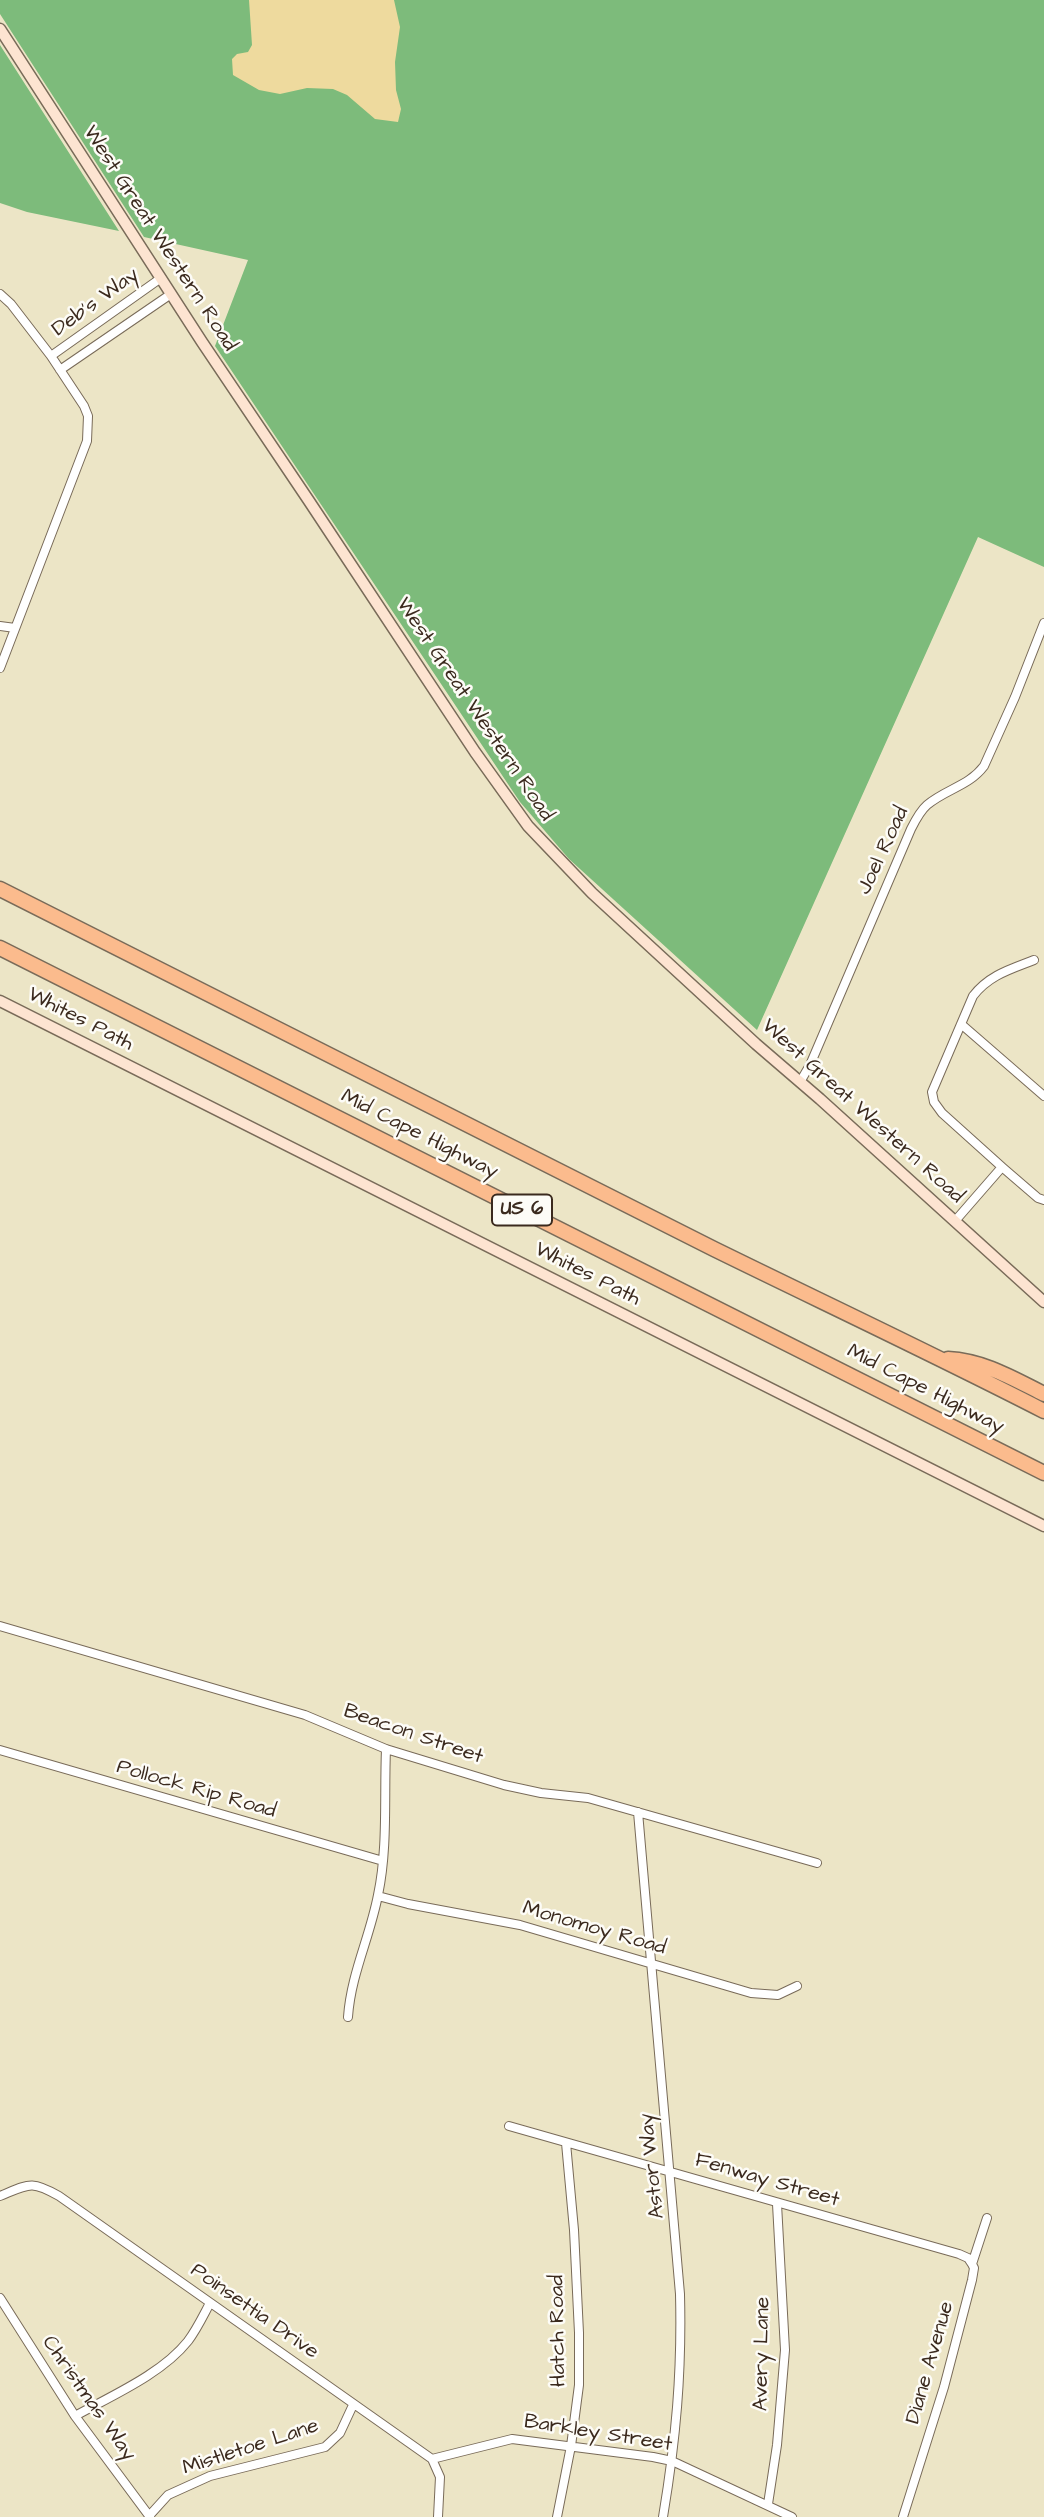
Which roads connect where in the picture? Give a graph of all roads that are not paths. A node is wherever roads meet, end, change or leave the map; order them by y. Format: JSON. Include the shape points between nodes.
{"nodes":[{"id":1,"x":0,"y":30,"type":"edge"},
{"id":2,"x":161,"y":278,"type":"junction"},
{"id":3,"x":0,"y":294,"type":"edge"},
{"id":4,"x":171,"y":294,"type":"junction"},
{"id":5,"x":51,"y":356,"type":"junction"},
{"id":6,"x":60,"y":370,"type":"junction"},
{"id":7,"x":1044,"y":622,"type":"edge"},
{"id":8,"x":0,"y":626,"type":"edge"},
{"id":9,"x":15,"y":628,"type":"junction"},
{"id":10,"x":0,"y":668,"type":"edge"},
{"id":11,"x":0,"y":889,"type":"edge"},
{"id":12,"x":0,"y":948,"type":"edge"},
{"id":13,"x":1034,"y":960,"type":"dead end"},
{"id":14,"x":0,"y":1001,"type":"edge"},
{"id":15,"x":961,"y":1024,"type":"junction"},
{"id":16,"x":800,"y":1082,"type":"junction"},
{"id":17,"x":1044,"y":1096,"type":"edge"},
{"id":18,"x":1002,"y":1167,"type":"junction"},
{"id":19,"x":1044,"y":1200,"type":"edge"},
{"id":20,"x":955,"y":1221,"type":"junction"},
{"id":21,"x":1044,"y":1302,"type":"edge"},
{"id":22,"x":940,"y":1358,"type":"junction"},
{"id":23,"x":1044,"y":1394,"type":"edge"},
{"id":24,"x":1044,"y":1411,"type":"edge"},
{"id":25,"x":1044,"y":1473,"type":"edge"},
{"id":26,"x":1044,"y":1526,"type":"edge"},
{"id":27,"x":0,"y":1626,"type":"edge"},
{"id":28,"x":386,"y":1749,"type":"junction"},
{"id":29,"x":0,"y":1750,"type":"edge"},
{"id":30,"x":638,"y":1812,"type":"junction"},
{"id":31,"x":383,"y":1861,"type":"junction"},
{"id":32,"x":817,"y":1863,"type":"dead end"},
{"id":33,"x":378,"y":1896,"type":"junction"},
{"id":34,"x":652,"y":1963,"type":"junction"},
{"id":35,"x":797,"y":1986,"type":"dead end"},
{"id":36,"x":348,"y":2017,"type":"dead end"},
{"id":37,"x":509,"y":2126,"type":"dead end"},
{"id":38,"x":566,"y":2143,"type":"junction"},
{"id":39,"x":671,"y":2172,"type":"junction"},
{"id":40,"x":0,"y":2196,"type":"edge"},
{"id":41,"x":777,"y":2204,"type":"junction"},
{"id":42,"x":988,"y":2218,"type":"dead end"},
{"id":43,"x":972,"y":2264,"type":"junction"},
{"id":44,"x":0,"y":2298,"type":"edge"},
{"id":45,"x":210,"y":2303,"type":"junction"},
{"id":46,"x":353,"y":2405,"type":"junction"},
{"id":47,"x":75,"y":2417,"type":"junction"},
{"id":48,"x":571,"y":2445,"type":"junction"},
{"id":49,"x":432,"y":2459,"type":"junction"},
{"id":50,"x":672,"y":2461,"type":"junction"},
{"id":51,"x":768,"y":2504,"type":"junction"},
{"id":52,"x":150,"y":2516,"type":"edge"},
{"id":53,"x":438,"y":2517,"type":"edge"},
{"id":54,"x":556,"y":2517,"type":"edge"},
{"id":55,"x":663,"y":2517,"type":"edge"},
{"id":56,"x":792,"y":2517,"type":"edge"},
{"id":57,"x":903,"y":2517,"type":"edge"}],
"edges":[{"from":1,"to":2,"type":"street","name":"West Great Western Road"},
{"from":2,"to":4,"type":"street","name":"West Great Western Road"},
{"from":2,"to":5,"type":"street","name":"Deb's Way"},
{"from":3,"to":5,"type":"street"},
{"from":4,"to":6,"type":"street","name":"Deb's Way"},
{"from":4,"to":16,"type":"street","name":"West Great Western Road","via":[[520,817],[583,885]]},
{"from":5,"to":6,"type":"street"},
{"from":6,"to":9,"type":"street","via":[[84,406],[89,433]]},
{"from":7,"to":16,"type":"street","name":"Joel Road","via":[[984,766],[971,780],[926,806],[911,829]]},
{"from":8,"to":9,"type":"street"},
{"from":9,"to":10,"type":"street"},
{"from":11,"to":22,"type":"highway","name":"Mid Cape Highway","number":"US 6"},
{"from":12,"to":25,"type":"highway","name":"Mid Cape Highway","number":"US 6"},
{"from":13,"to":15,"type":"street","via":[[981,986]]},
{"from":14,"to":26,"type":"street","name":"Whites Path"},
{"from":15,"to":17,"type":"street"},
{"from":15,"to":18,"type":"street","via":[[932,1097],[942,1113]]},
{"from":16,"to":20,"type":"street","name":"West Great Western Road"},
{"from":18,"to":19,"type":"street"},
{"from":18,"to":20,"type":"street"},
{"from":20,"to":21,"type":"street","name":"West Great Western Road"},
{"from":22,"to":23,"type":"highway","via":[[987,1366]]},
{"from":22,"to":24,"type":"highway","name":"Mid Cape Highway","number":"US 6"},
{"from":27,"to":28,"type":"street","name":"Beacon Street","via":[[294,1712]]},
{"from":28,"to":30,"type":"street","name":"Beacon Street","via":[[504,1785],[588,1798]]},
{"from":28,"to":31,"type":"street"},
{"from":29,"to":31,"type":"street","name":"Pollock Rip Road"},
{"from":30,"to":32,"type":"street","name":"Beacon Street"},
{"from":30,"to":34,"type":"street","name":"Astor Way"},
{"from":31,"to":33,"type":"street"},
{"from":33,"to":34,"type":"street","name":"Monomoy Road","via":[[520,1925]]},
{"from":33,"to":36,"type":"street","via":[[352,1986]]},
{"from":34,"to":35,"type":"street","name":"Monomoy Road","via":[[751,1993],[778,1995]]},
{"from":34,"to":39,"type":"street","name":"Astor Way"},
{"from":37,"to":38,"type":"street","name":"Fenway Street"},
{"from":38,"to":39,"type":"street","name":"Fenway Street"},
{"from":38,"to":48,"type":"street","name":"Hatch Road","via":[[579,2342]]},
{"from":39,"to":41,"type":"street","name":"Fenway Street"},
{"from":39,"to":50,"type":"street","name":"Astor Way","via":[[681,2333],[681,2383]]},
{"from":40,"to":45,"type":"street","name":"Poinsettia Drive","via":[[39,2185]]},
{"from":41,"to":43,"type":"street","name":"Fenway Street","via":[[959,2254]]},
{"from":41,"to":51,"type":"street","name":"Avery Lane","via":[[785,2350]]},
{"from":42,"to":43,"type":"street","name":"Diane Avenue"},
{"from":43,"to":57,"type":"street","name":"Diane Avenue","via":[[972,2280],[944,2387]]},
{"from":44,"to":47,"type":"street","name":"Christmas Way"},
{"from":45,"to":46,"type":"street","name":"Poinsettia Drive"},
{"from":45,"to":47,"type":"street","via":[[174,2356]]},
{"from":46,"to":49,"type":"street","name":"Poinsettia Drive"},
{"from":46,"to":52,"type":"street","name":"Mistletoe Lane","via":[[340,2433],[325,2447],[210,2476],[167,2495]]},
{"from":47,"to":52,"type":"street","name":"Christmas Way"},
{"from":48,"to":49,"type":"street","name":"Barkley Street","via":[[512,2439]]},
{"from":48,"to":50,"type":"street","name":"Barkley Street"},
{"from":48,"to":54,"type":"street","name":"Hatch Road"},
{"from":49,"to":53,"type":"street","via":[[440,2477]]},
{"from":50,"to":51,"type":"street","name":"Barkley Street"},
{"from":50,"to":55,"type":"street","name":"Astor Way"},
{"from":51,"to":56,"type":"street","name":"Barkley Street"}]}
